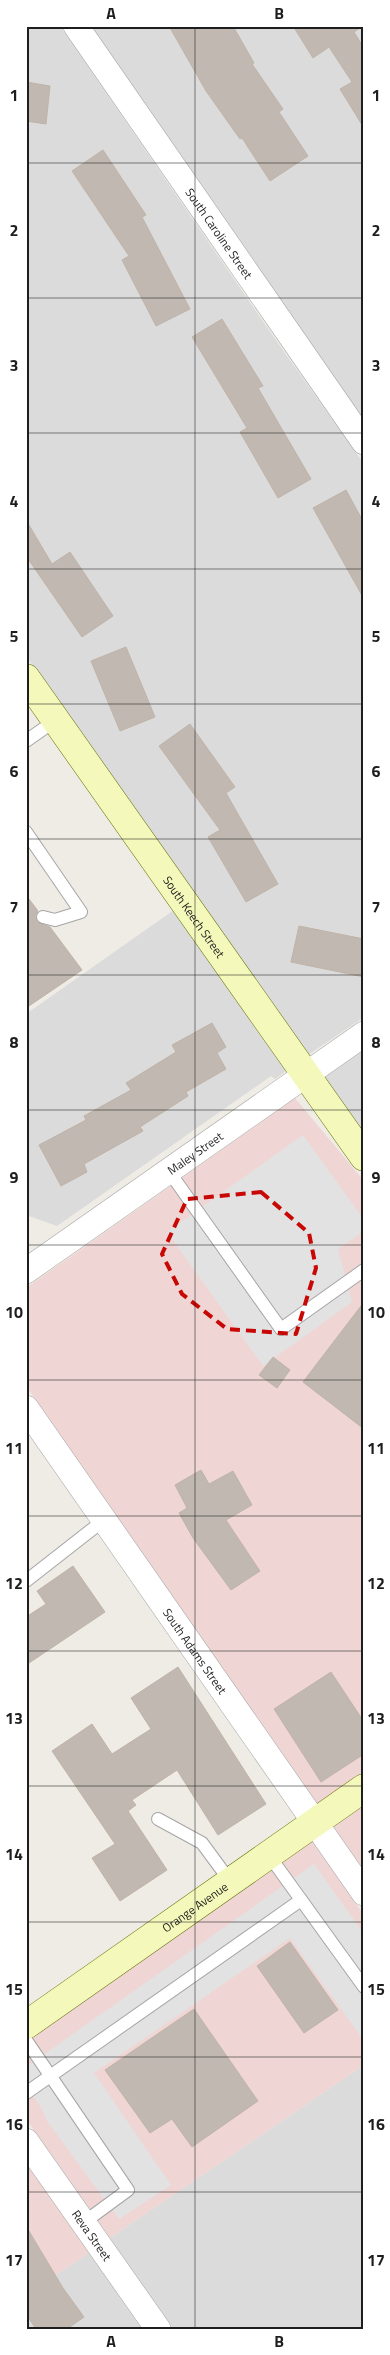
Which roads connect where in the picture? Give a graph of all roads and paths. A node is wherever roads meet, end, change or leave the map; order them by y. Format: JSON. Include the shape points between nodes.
{"nodes":[{"id":1,"x":76,"y":26,"type":"edge"},
{"id":2,"x":364,"y":442,"type":"edge"},
{"id":3,"x":26,"y":678,"type":"edge"},
{"id":4,"x":56,"y":720,"type":"junction"},
{"id":5,"x":26,"y":741,"type":"edge"},
{"id":6,"x":26,"y":832,"type":"edge"},
{"id":7,"x":43,"y":917,"type":"dead end"},
{"id":8,"x":364,"y":1034,"type":"edge"},
{"id":9,"x":306,"y":1074,"type":"junction"},
{"id":10,"x":364,"y":1157,"type":"edge"},
{"id":11,"x":168,"y":1170,"type":"junction"},
{"id":12,"x":364,"y":1270,"type":"edge"},
{"id":13,"x":26,"y":1271,"type":"edge"},
{"id":14,"x":26,"y":1408,"type":"edge"},
{"id":15,"x":104,"y":1520,"type":"junction"},
{"id":16,"x":26,"y":1581,"type":"edge"},
{"id":17,"x":364,"y":1788,"type":"edge"},
{"id":18,"x":158,"y":1819,"type":"dead end"},
{"id":19,"x":314,"y":1822,"type":"junction"},
{"id":20,"x":268,"y":1854,"type":"junction"},
{"id":21,"x":230,"y":1881,"type":"junction"},
{"id":22,"x":364,"y":1893,"type":"edge"},
{"id":23,"x":301,"y":1900,"type":"junction"},
{"id":24,"x":364,"y":1987,"type":"edge"},
{"id":25,"x":26,"y":2025,"type":"edge"},
{"id":26,"x":26,"y":2040,"type":"edge"},
{"id":27,"x":51,"y":2075,"type":"junction"},
{"id":28,"x":26,"y":2093,"type":"edge"},
{"id":29,"x":26,"y":2141,"type":"edge"},
{"id":30,"x":83,"y":2223,"type":"junction"},
{"id":31,"x":158,"y":2329,"type":"edge"}],
"edges":[{"from":1,"to":2,"type":"street","name":"South Caroline Street"},
{"from":3,"to":4,"type":"street","name":"South Keech Street"},
{"from":4,"to":5,"type":"lane"},
{"from":4,"to":9,"type":"street","name":"South Keech Street"},
{"from":6,"to":7,"type":"lane","via":[[81,912],[55,920]]},
{"from":8,"to":9,"type":"street","name":"Maley Street"},
{"from":9,"to":10,"type":"street","name":"South Keech Street"},
{"from":9,"to":11,"type":"street","name":"Maley Street"},
{"from":11,"to":12,"type":"lane","via":[[281,1329]]},
{"from":11,"to":13,"type":"street","name":"Maley Street"},
{"from":14,"to":15,"type":"street","name":"South Adams Street"},
{"from":15,"to":16,"type":"lane"},
{"from":15,"to":19,"type":"street","name":"South Adams Street"},
{"from":17,"to":19,"type":"street","name":"Orange Avenue"},
{"from":18,"to":21,"type":"lane","via":[[202,1843]]},
{"from":19,"to":20,"type":"street","name":"Orange Avenue"},
{"from":19,"to":22,"type":"street","name":"South Adams Street"},
{"from":20,"to":21,"type":"street","name":"Orange Avenue"},
{"from":20,"to":23,"type":"lane"},
{"from":21,"to":25,"type":"street","name":"Orange Avenue"},
{"from":23,"to":24,"type":"lane"},
{"from":23,"to":27,"type":"lane"},
{"from":26,"to":27,"type":"lane"},
{"from":27,"to":28,"type":"lane"},
{"from":27,"to":30,"type":"lane","via":[[128,2190]]},
{"from":29,"to":30,"type":"street","name":"Reva Street"},
{"from":30,"to":31,"type":"street","name":"Reva Street"}]}
